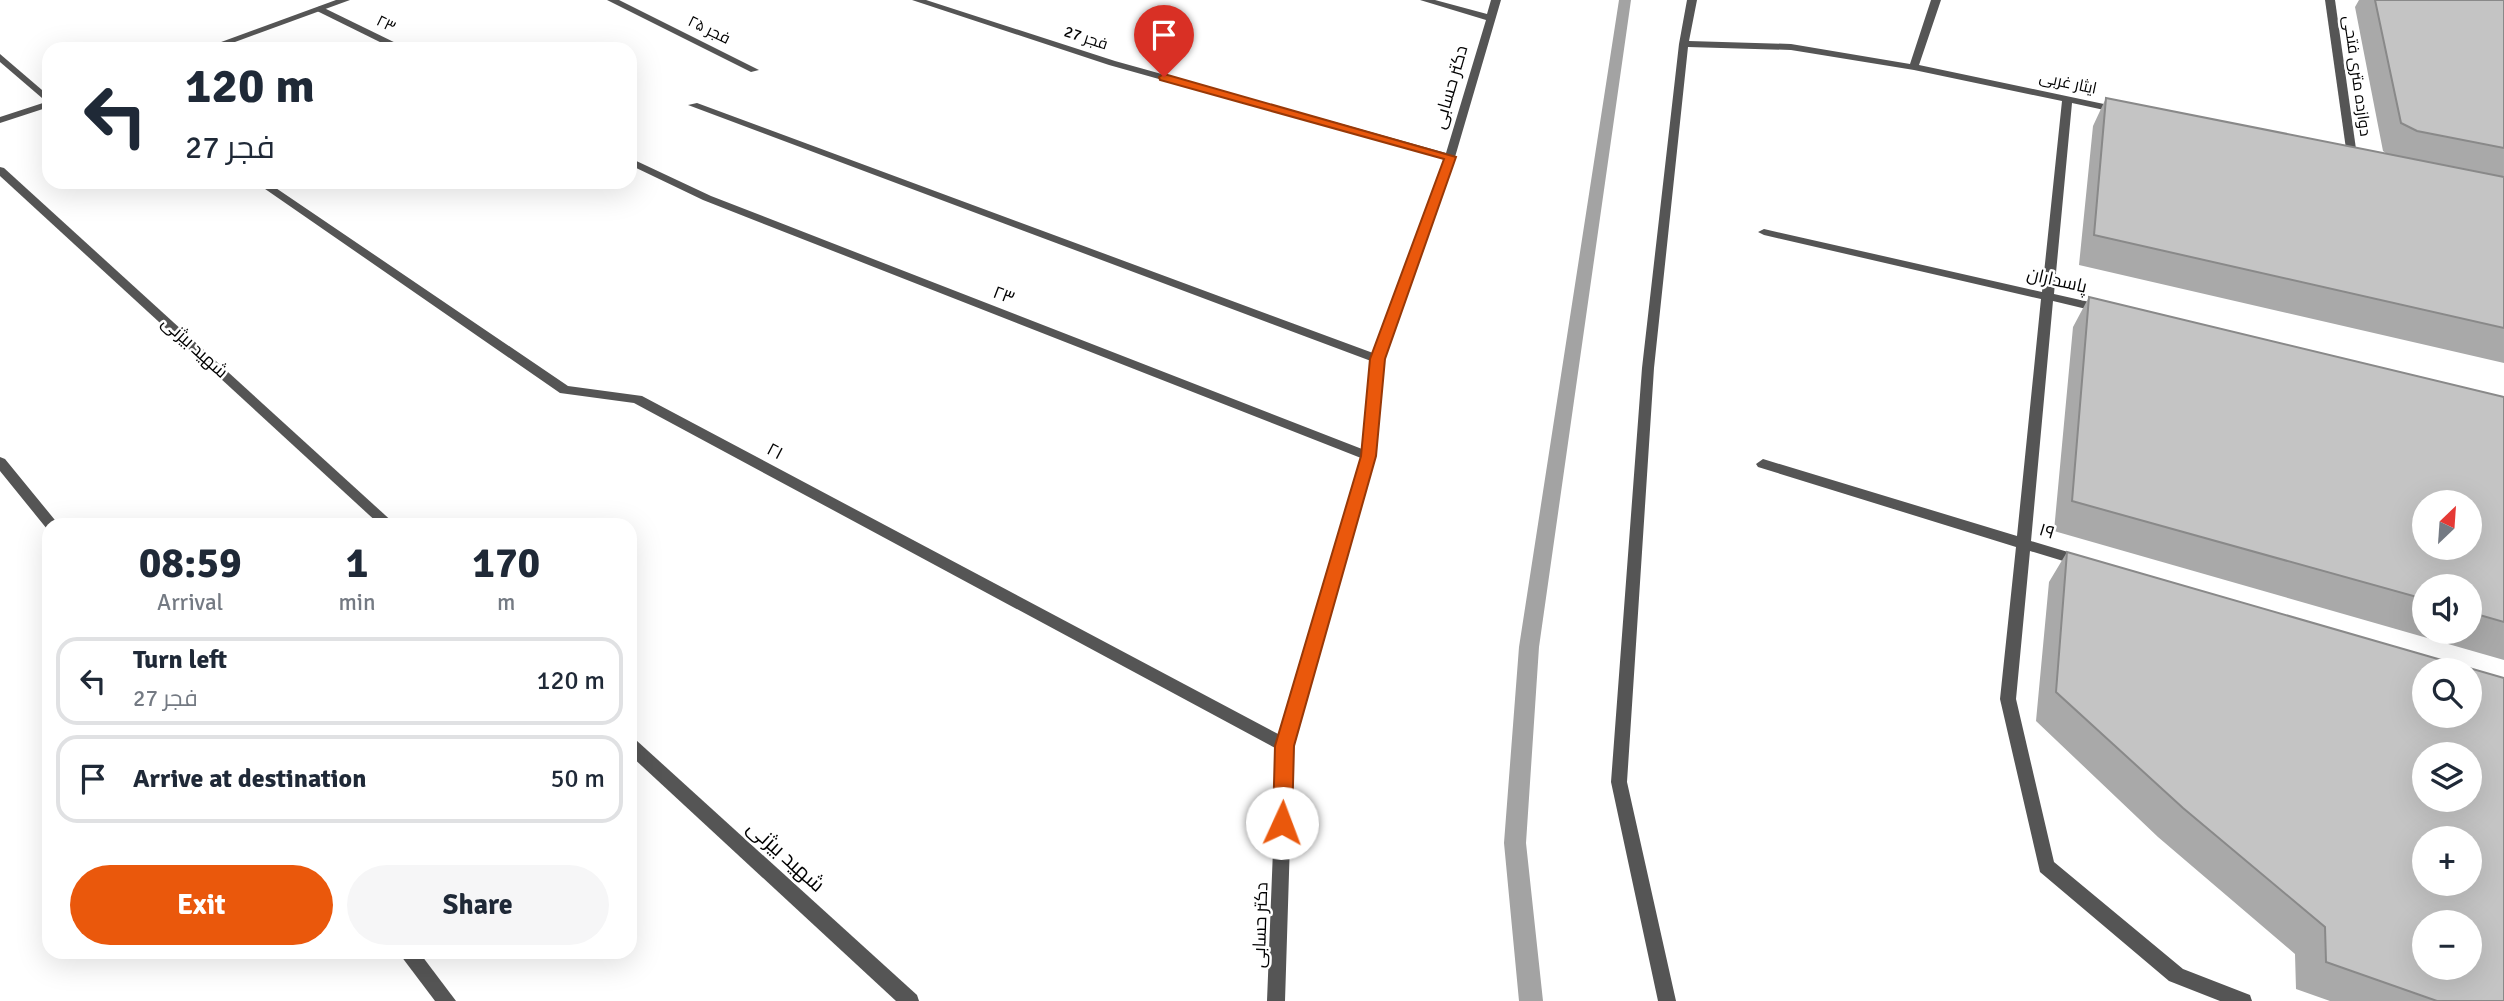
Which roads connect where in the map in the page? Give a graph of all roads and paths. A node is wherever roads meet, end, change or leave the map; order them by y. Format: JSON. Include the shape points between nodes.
{"nodes":[{"id":1,"x":345,"y":0,"type":"edge"},
{"id":2,"x":612,"y":0,"type":"edge"},
{"id":3,"x":917,"y":0,"type":"edge"},
{"id":4,"x":1425,"y":0,"type":"edge"},
{"id":5,"x":1496,"y":0,"type":"edge"},
{"id":6,"x":1692,"y":0,"type":"edge"},
{"id":7,"x":1936,"y":0,"type":"edge"},
{"id":8,"x":2330,"y":0,"type":"edge"},
{"id":9,"x":320,"y":9,"type":"junction"},
{"id":10,"x":1490,"y":18,"type":"junction"},
{"id":11,"x":227,"y":42,"type":"edge"},
{"id":12,"x":387,"y":42,"type":"edge"},
{"id":13,"x":1684,"y":44,"type":"junction"},
{"id":14,"x":0,"y":57,"type":"edge"},
{"id":15,"x":1913,"y":67,"type":"junction"},
{"id":16,"x":754,"y":70,"type":"dead end"},
{"id":17,"x":42,"y":96,"type":"edge"},
{"id":18,"x":2067,"y":99,"type":"junction"},
{"id":19,"x":42,"y":105,"type":"edge"},
{"id":20,"x":693,"y":105,"type":"dead end"},
{"id":21,"x":2135,"y":113,"type":"edge"},
{"id":22,"x":0,"y":120,"type":"edge"},
{"id":23,"x":2339,"y":154,"type":"edge"},
{"id":24,"x":2353,"y":156,"type":"junction"},
{"id":25,"x":1450,"y":157,"type":"junction"},
{"id":26,"x":2365,"y":159,"type":"edge"},
{"id":27,"x":637,"y":164,"type":"edge"},
{"id":28,"x":0,"y":170,"type":"edge"},
{"id":29,"x":270,"y":189,"type":"edge"},
{"id":30,"x":1763,"y":232,"type":"dead end"},
{"id":31,"x":2048,"y":296,"type":"junction"},
{"id":32,"x":2115,"y":312,"type":"edge"},
{"id":33,"x":1377,"y":359,"type":"junction"},
{"id":34,"x":1368,"y":456,"type":"junction"},
{"id":35,"x":0,"y":462,"type":"edge"},
{"id":36,"x":1763,"y":464,"type":"dead end"},
{"id":37,"x":46,"y":518,"type":"edge"},
{"id":38,"x":381,"y":518,"type":"edge"},
{"id":39,"x":2024,"y":544,"type":"junction"},
{"id":40,"x":2102,"y":568,"type":"edge"},
{"id":41,"x":1285,"y":746,"type":"junction"},
{"id":42,"x":637,"y":751,"type":"edge"},
{"id":43,"x":413,"y":959,"type":"edge"},
{"id":44,"x":447,"y":1001,"type":"edge"},
{"id":45,"x":911,"y":1001,"type":"edge"},
{"id":46,"x":1276,"y":1001,"type":"edge"},
{"id":47,"x":1667,"y":1001,"type":"edge"},
{"id":48,"x":2244,"y":1001,"type":"edge"}],
"edges":[{"from":1,"to":9,"type":"street"},
{"from":2,"to":16,"type":"street","name":"فجر ۲۵"},
{"from":3,"to":25,"type":"street","name":"فجر 27","via":[[1112,63]]},
{"from":4,"to":10,"type":"street"},
{"from":5,"to":10,"type":"street","name":"دکتر حسابی"},
{"from":6,"to":13,"type":"street"},
{"from":7,"to":15,"type":"street"},
{"from":8,"to":24,"type":"street","name":"دوازده متری فتحی"},
{"from":9,"to":11,"type":"street"},
{"from":9,"to":12,"type":"street","name":"۲۳"},
{"from":10,"to":25,"type":"street","name":"دکتر حسابی"},
{"from":13,"to":15,"type":"street","name":"ایثار غربی","via":[[1791,47]]},
{"from":13,"to":47,"type":"street","via":[[1648,368],[1619,782]]},
{"from":14,"to":17,"type":"street"},
{"from":15,"to":18,"type":"street","name":"ایثار غربی"},
{"from":18,"to":21,"type":"street","name":"ایثار غربی"},
{"from":18,"to":31,"type":"street"},
{"from":19,"to":22,"type":"street"},
{"from":20,"to":33,"type":"street"},
{"from":23,"to":24,"type":"street"},
{"from":24,"to":26,"type":"street"},
{"from":25,"to":33,"type":"street","name":"دکتر حسابی"},
{"from":27,"to":34,"type":"street","name":"۲۳","via":[[707,198]]},
{"from":28,"to":38,"type":"street","name":"شهید بیژنی"},
{"from":29,"to":41,"type":"street","name":"۲۱","via":[[565,390],[637,399]]},
{"from":30,"to":31,"type":"street","name":"پاسداران"},
{"from":31,"to":32,"type":"street","name":"پاسداران"},
{"from":31,"to":39,"type":"street"},
{"from":33,"to":34,"type":"street","name":"دکتر حسابی"},
{"from":34,"to":41,"type":"street","name":"دکتر حسابی"},
{"from":35,"to":37,"type":"street"},
{"from":36,"to":39,"type":"street","name":"۱۹"},
{"from":39,"to":40,"type":"street","name":"۱۹"},
{"from":39,"to":48,"type":"street","via":[[2008,699],[2046,866],[2176,975]]},
{"from":41,"to":46,"type":"street","name":"دکتر حسابی"},
{"from":42,"to":45,"type":"street","name":"شهید بیژنی"},
{"from":43,"to":44,"type":"street"}]}
